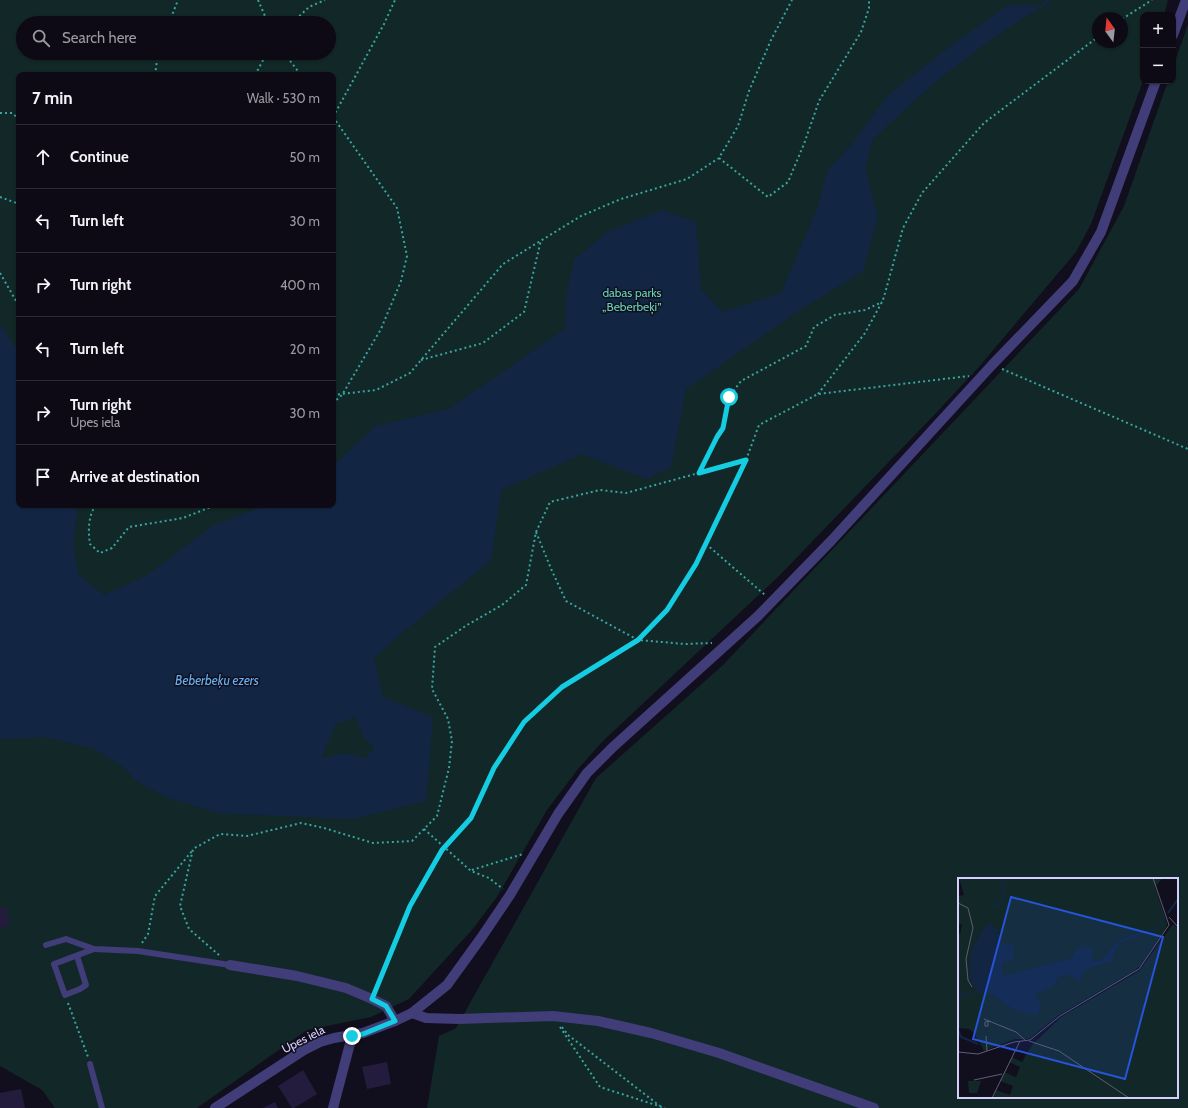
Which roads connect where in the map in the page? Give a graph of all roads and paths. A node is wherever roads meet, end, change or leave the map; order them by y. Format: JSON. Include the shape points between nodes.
{"nodes":[{"id":1,"x":178,"y":0,"type":"edge"},
{"id":2,"x":258,"y":0,"type":"edge"},
{"id":3,"x":325,"y":0,"type":"edge"},
{"id":4,"x":395,"y":0,"type":"edge"},
{"id":5,"x":792,"y":0,"type":"edge"},
{"id":6,"x":869,"y":0,"type":"edge"},
{"id":7,"x":1152,"y":0,"type":"edge"},
{"id":8,"x":1186,"y":0,"type":"edge"},
{"id":9,"x":1128,"y":15,"type":"edge"},
{"id":10,"x":172,"y":16,"type":"edge"},
{"id":11,"x":265,"y":16,"type":"edge"},
{"id":12,"x":299,"y":16,"type":"edge"},
{"id":13,"x":1176,"y":27,"type":"edge"},
{"id":14,"x":1092,"y":42,"type":"edge"},
{"id":15,"x":157,"y":60,"type":"edge"},
{"id":16,"x":263,"y":60,"type":"edge"},
{"id":17,"x":289,"y":60,"type":"edge"},
{"id":18,"x":155,"y":72,"type":"edge"},
{"id":19,"x":257,"y":72,"type":"edge"},
{"id":20,"x":299,"y":72,"type":"edge"},
{"id":21,"x":1155,"y":84,"type":"edge"},
{"id":22,"x":0,"y":112,"type":"edge"},
{"id":23,"x":336,"y":112,"type":"edge"},
{"id":24,"x":16,"y":116,"type":"edge"},
{"id":25,"x":336,"y":121,"type":"edge"},
{"id":26,"x":719,"y":158,"type":"junction"},
{"id":27,"x":0,"y":197,"type":"edge"},
{"id":28,"x":16,"y":203,"type":"edge"},
{"id":29,"x":541,"y":240,"type":"junction"},
{"id":30,"x":0,"y":274,"type":"edge"},
{"id":31,"x":16,"y":301,"type":"edge"},
{"id":32,"x":882,"y":302,"type":"junction"},
{"id":33,"x":420,"y":361,"type":"junction"},
{"id":34,"x":989,"y":369,"type":"junction"},
{"id":35,"x":818,"y":394,"type":"junction"},
{"id":36,"x":336,"y":395,"type":"edge"},
{"id":37,"x":342,"y":395,"type":"junction"},
{"id":38,"x":336,"y":400,"type":"edge"},
{"id":39,"x":1188,"y":449,"type":"edge"},
{"id":40,"x":746,"y":460,"type":"junction"},
{"id":41,"x":699,"y":473,"type":"junction"},
{"id":42,"x":93,"y":508,"type":"edge"},
{"id":43,"x":209,"y":508,"type":"edge"},
{"id":44,"x":536,"y":532,"type":"junction"},
{"id":45,"x":706,"y":544,"type":"junction"},
{"id":46,"x":772,"y":602,"type":"junction"},
{"id":47,"x":638,"y":640,"type":"junction"},
{"id":48,"x":728,"y":642,"type":"junction"},
{"id":49,"x":424,"y":829,"type":"junction"},
{"id":50,"x":444,"y":847,"type":"junction"},
{"id":51,"x":192,"y":849,"type":"junction"},
{"id":52,"x":537,"y":849,"type":"junction"},
{"id":53,"x":471,"y":871,"type":"junction"},
{"id":54,"x":510,"y":895,"type":"junction"},
{"id":55,"x":46,"y":946,"type":"dead end"},
{"id":56,"x":94,"y":948,"type":"junction"},
{"id":57,"x":138,"y":951,"type":"junction"},
{"id":58,"x":77,"y":956,"type":"junction"},
{"id":59,"x":230,"y":965,"type":"junction"},
{"id":60,"x":65,"y":995,"type":"junction"},
{"id":61,"x":372,"y":999,"type":"junction"},
{"id":62,"x":412,"y":1013,"type":"junction"},
{"id":63,"x":553,"y":1016,"type":"junction"},
{"id":64,"x":395,"y":1021,"type":"junction"},
{"id":65,"x":352,"y":1036,"type":"junction"},
{"id":66,"x":90,"y":1064,"type":"joint"},
{"id":67,"x":102,"y":1108,"type":"edge"},
{"id":68,"x":215,"y":1108,"type":"edge"},
{"id":69,"x":333,"y":1108,"type":"edge"},
{"id":70,"x":663,"y":1108,"type":"edge"},
{"id":71,"x":874,"y":1108,"type":"edge"}],
"edges":[{"from":1,"to":10,"type":"path"},
{"from":2,"to":11,"type":"path"},
{"from":3,"to":12,"type":"path","via":[[309,7]]},
{"from":4,"to":23,"type":"path"},
{"from":5,"to":26,"type":"path","via":[[749,91],[738,126]]},
{"from":6,"to":26,"type":"path","via":[[861,32],[819,101],[788,182],[768,197]]},
{"from":7,"to":9,"type":"path"},
{"from":8,"to":13,"type":"street"},
{"from":14,"to":32,"type":"path","via":[[984,123],[922,193],[903,228]]},
{"from":15,"to":18,"type":"path"},
{"from":16,"to":19,"type":"path"},
{"from":17,"to":20,"type":"path"},
{"from":21,"to":34,"type":"street","name":"Upes iela","via":[[1103,225],[1073,281]]},
{"from":22,"to":24,"type":"path","via":[[12,113]]},
{"from":25,"to":37,"type":"path","via":[[397,208],[407,256],[401,281],[380,328]]},
{"from":26,"to":29,"type":"path","via":[[687,179],[621,199],[581,216]]},
{"from":27,"to":28,"type":"path"},
{"from":29,"to":33,"type":"path","via":[[503,264]]},
{"from":29,"to":33,"type":"path","via":[[524,312],[483,343]]},
{"from":30,"to":31,"type":"path"},
{"from":32,"to":35,"type":"path","via":[[865,333]]},
{"from":32,"to":41,"type":"path","via":[[865,310],[835,315],[814,327],[806,346],[741,381],[729,397],[723,428]]},
{"from":33,"to":37,"type":"path","via":[[410,373],[376,390]]},
{"from":34,"to":35,"type":"path"},
{"from":34,"to":39,"type":"path"},
{"from":34,"to":46,"type":"street","name":"Upes iela"},
{"from":35,"to":40,"type":"path","via":[[759,425]]},
{"from":36,"to":37,"type":"path"},
{"from":37,"to":38,"type":"path"},
{"from":40,"to":41,"type":"path"},
{"from":40,"to":45,"type":"path"},
{"from":41,"to":44,"type":"path","via":[[626,493],[600,490],[550,502]]},
{"from":42,"to":43,"type":"path","via":[[88,532],[90,544],[100,553],[112,548],[129,527],[184,518]]},
{"from":44,"to":47,"type":"path","via":[[566,601]]},
{"from":44,"to":49,"type":"path","via":[[526,585],[502,605],[435,647],[432,689],[448,719],[452,740],[449,768],[437,816]]},
{"from":45,"to":46,"type":"path"},
{"from":45,"to":47,"type":"path","via":[[667,610]]},
{"from":46,"to":48,"type":"street","name":"Upes iela"},
{"from":47,"to":48,"type":"path","via":[[685,644]]},
{"from":47,"to":50,"type":"path","via":[[562,687],[524,722],[494,768],[471,818]]},
{"from":48,"to":52,"type":"street","name":"Upes iela","via":[[587,773]]},
{"from":49,"to":50,"type":"path"},
{"from":49,"to":51,"type":"path","via":[[412,841],[373,843],[301,823],[247,836],[220,834]]},
{"from":50,"to":53,"type":"path"},
{"from":50,"to":61,"type":"path","via":[[410,906]]},
{"from":51,"to":57,"type":"path","via":[[155,896],[148,934]]},
{"from":51,"to":59,"type":"path","via":[[180,906],[189,929]]},
{"from":52,"to":53,"type":"path"},
{"from":52,"to":54,"type":"street","name":"Upes iela"},
{"from":53,"to":54,"type":"path","via":[[489,878]]},
{"from":54,"to":62,"type":"street","name":"Upes iela","via":[[447,985]]},
{"from":55,"to":56,"type":"lane","via":[[66,939]]},
{"from":56,"to":57,"type":"lane"},
{"from":56,"to":58,"type":"lane"},
{"from":57,"to":59,"type":"lane"},
{"from":58,"to":60,"type":"lane","via":[[86,985]]},
{"from":58,"to":60,"type":"lane","via":[[54,964]]},
{"from":59,"to":61,"type":"street","via":[[298,976],[346,988]]},
{"from":60,"to":66,"type":"path"},
{"from":61,"to":64,"type":"street","via":[[386,1006]]},
{"from":62,"to":63,"type":"street","via":[[426,1018],[458,1019]]},
{"from":62,"to":64,"type":"street","name":"Upes iela"},
{"from":63,"to":70,"type":"path","via":[[568,1035]]},
{"from":63,"to":70,"type":"path","via":[[600,1087]]},
{"from":63,"to":71,"type":"street","via":[[598,1021],[658,1035],[718,1053]]},
{"from":64,"to":65,"type":"street","name":"Upes iela"},
{"from":65,"to":68,"type":"street","name":"Upes iela","via":[[320,1042],[304,1050]]},
{"from":65,"to":69,"type":"street"},
{"from":66,"to":67,"type":"lane"}]}
